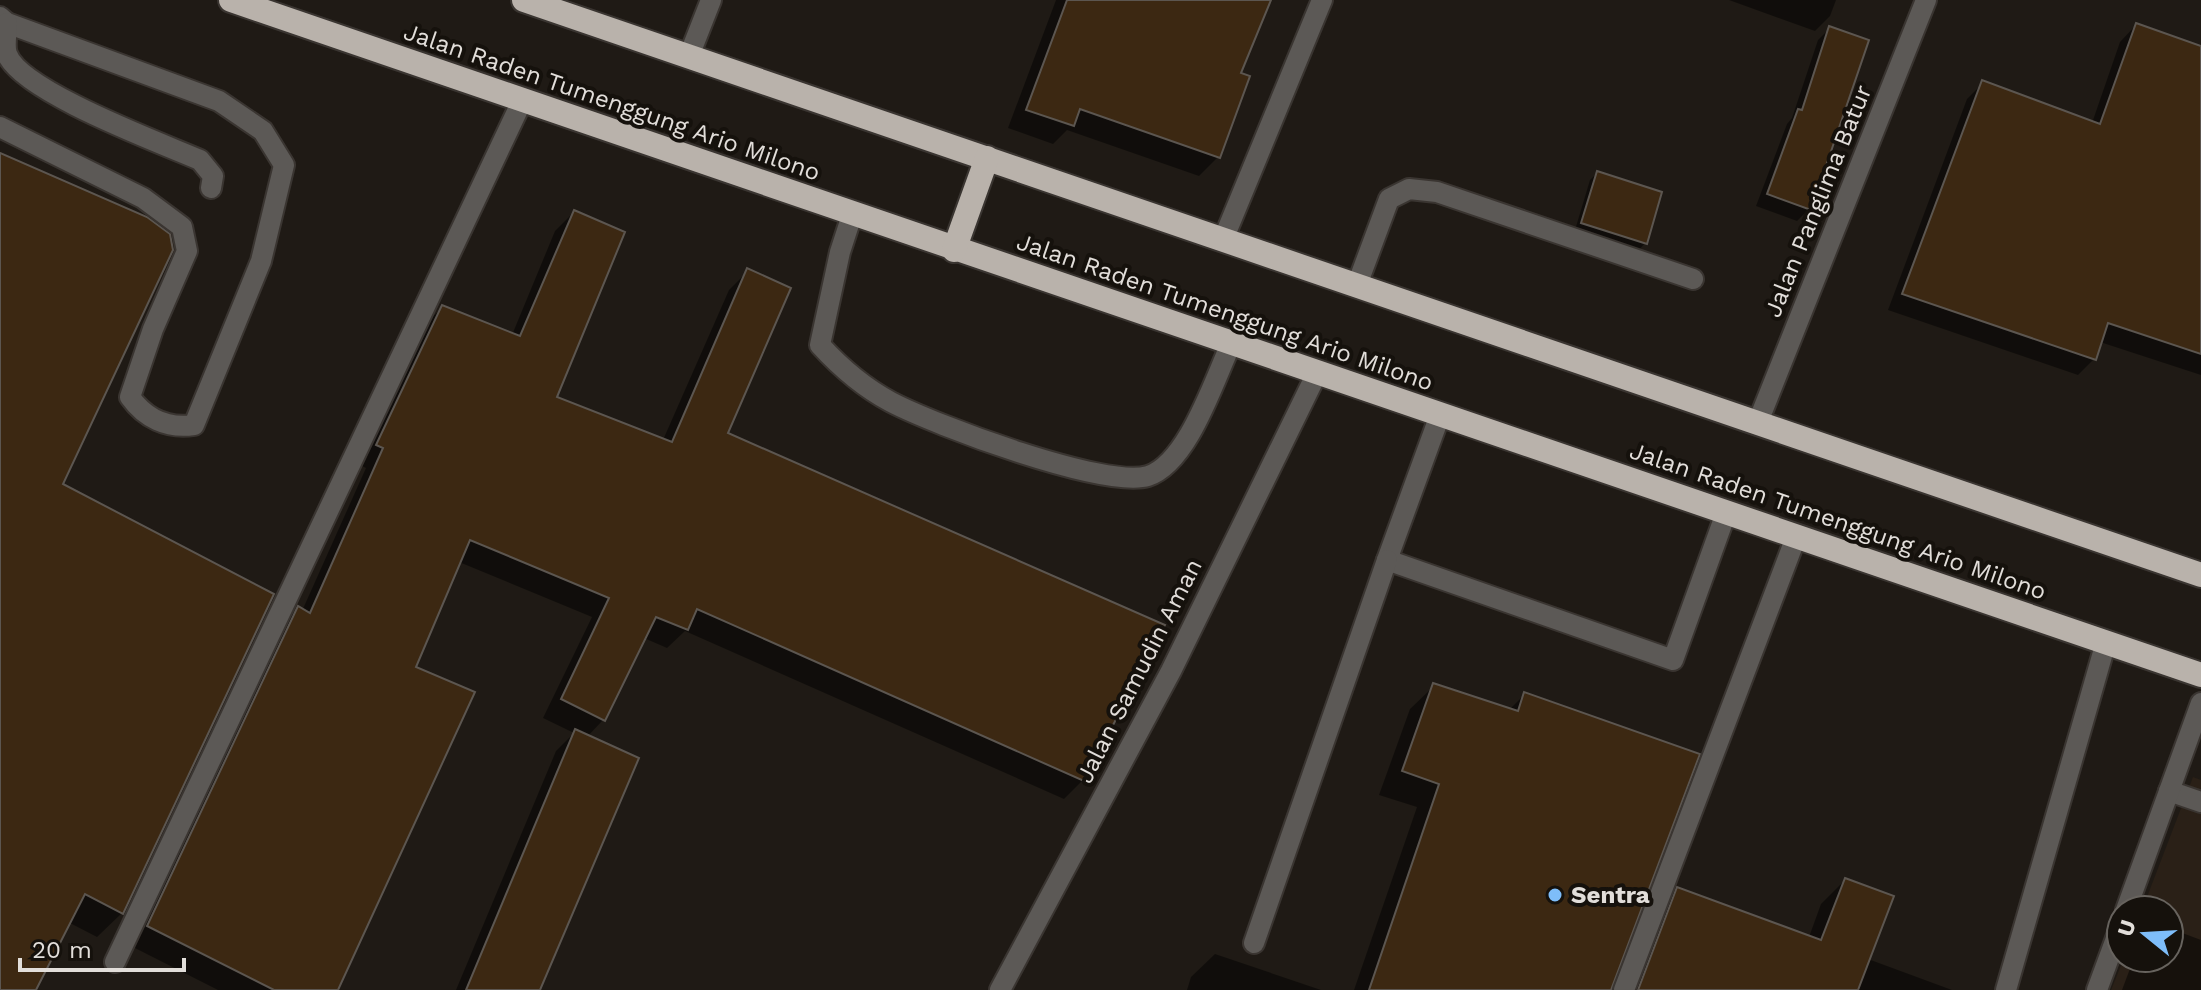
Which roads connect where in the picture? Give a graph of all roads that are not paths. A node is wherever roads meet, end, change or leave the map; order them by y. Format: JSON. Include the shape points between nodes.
{"nodes":[{"id":1,"x":231,"y":0,"type":"edge"},
{"id":2,"x":524,"y":0,"type":"edge"},
{"id":3,"x":711,"y":0,"type":"edge"},
{"id":4,"x":1322,"y":0,"type":"edge"},
{"id":5,"x":1926,"y":0,"type":"edge"},
{"id":6,"x":2,"y":11,"type":"edge"},
{"id":7,"x":689,"y":56,"type":"junction"},
{"id":8,"x":522,"y":101,"type":"junction"},
{"id":9,"x":0,"y":127,"type":"edge"},
{"id":10,"x":987,"y":158,"type":"junction"},
{"id":11,"x":211,"y":188,"type":"dead end"},
{"id":12,"x":852,"y":215,"type":"junction"},
{"id":13,"x":1223,"y":240,"type":"junction"},
{"id":14,"x":954,"y":250,"type":"junction"},
{"id":15,"x":1693,"y":279,"type":"dead end"},
{"id":16,"x":1357,"y":285,"type":"junction"},
{"id":17,"x":1231,"y":344,"type":"junction"},
{"id":18,"x":1317,"y":373,"type":"junction"},
{"id":19,"x":1440,"y":415,"type":"junction"},
{"id":20,"x":1758,"y":422,"type":"junction"},
{"id":21,"x":1726,"y":513,"type":"junction"},
{"id":22,"x":1796,"y":537,"type":"junction"},
{"id":23,"x":1387,"y":560,"type":"junction"},
{"id":24,"x":2201,"y":575,"type":"edge"},
{"id":25,"x":2106,"y":642,"type":"junction"},
{"id":26,"x":2201,"y":675,"type":"edge"},
{"id":27,"x":2201,"y":703,"type":"edge"},
{"id":28,"x":2169,"y":791,"type":"junction"},
{"id":29,"x":2201,"y":802,"type":"edge"},
{"id":30,"x":2132,"y":894,"type":"edge"},
{"id":31,"x":1254,"y":943,"type":"dead end"},
{"id":32,"x":115,"y":962,"type":"dead end"},
{"id":33,"x":2105,"y":968,"type":"edge"},
{"id":34,"x":1000,"y":990,"type":"edge"},
{"id":35,"x":1624,"y":990,"type":"edge"},
{"id":36,"x":2006,"y":990,"type":"edge"},
{"id":37,"x":2097,"y":990,"type":"edge"}],
"edges":[{"from":1,"to":8,"type":"highway","name":"Jalan Raden Tumenggung Ario Milono"},
{"from":2,"to":7,"type":"highway"},
{"from":3,"to":7,"type":"street"},
{"from":4,"to":13,"type":"street"},
{"from":5,"to":20,"type":"street","name":"Jalan Panglima Batur"},
{"from":6,"to":9,"type":"street","via":[[219,101],[263,131],[284,165],[261,261],[194,425],[159,421],[141,413],[130,397],[187,251],[182,227],[143,198]]},
{"from":6,"to":11,"type":"street","via":[[6,52],[16,69],[71,104],[200,160],[213,176]]},
{"from":7,"to":10,"type":"highway"},
{"from":8,"to":12,"type":"highway","name":"Jalan Raden Tumenggung Ario Milono"},
{"from":8,"to":32,"type":"street"},
{"from":10,"to":13,"type":"highway"},
{"from":10,"to":14,"type":"highway"},
{"from":12,"to":14,"type":"highway","name":"Jalan Raden Tumenggung Ario Milono"},
{"from":12,"to":17,"type":"street","via":[[820,345],[844,371],[892,402],[1045,461],[1115,479],[1149,475],[1179,454]]},
{"from":13,"to":16,"type":"highway"},
{"from":14,"to":17,"type":"highway","name":"Jalan Raden Tumenggung Ario Milono"},
{"from":15,"to":16,"type":"street","via":[[1437,192],[1409,189],[1389,199]]},
{"from":16,"to":20,"type":"highway"},
{"from":17,"to":18,"type":"highway","name":"Jalan Raden Tumenggung Ario Milono"},
{"from":18,"to":19,"type":"highway","name":"Jalan Raden Tumenggung Ario Milono"},
{"from":18,"to":34,"type":"street","name":"Jalan Samudin Aman","via":[[1171,671]]},
{"from":19,"to":21,"type":"highway","name":"Jalan Raden Tumenggung Ario Milono"},
{"from":19,"to":23,"type":"street"},
{"from":20,"to":24,"type":"highway"},
{"from":21,"to":22,"type":"highway","name":"Jalan Raden Tumenggung Ario Milono"},
{"from":21,"to":23,"type":"street","via":[[1673,660]]},
{"from":22,"to":25,"type":"highway","name":"Jalan Raden Tumenggung Ario Milono"},
{"from":22,"to":35,"type":"street"},
{"from":23,"to":31,"type":"street"},
{"from":25,"to":26,"type":"highway","name":"Jalan Raden Tumenggung Ario Milono"},
{"from":25,"to":36,"type":"street"},
{"from":27,"to":28,"type":"street"},
{"from":28,"to":29,"type":"street"},
{"from":28,"to":30,"type":"street"},
{"from":33,"to":37,"type":"street"}]}
